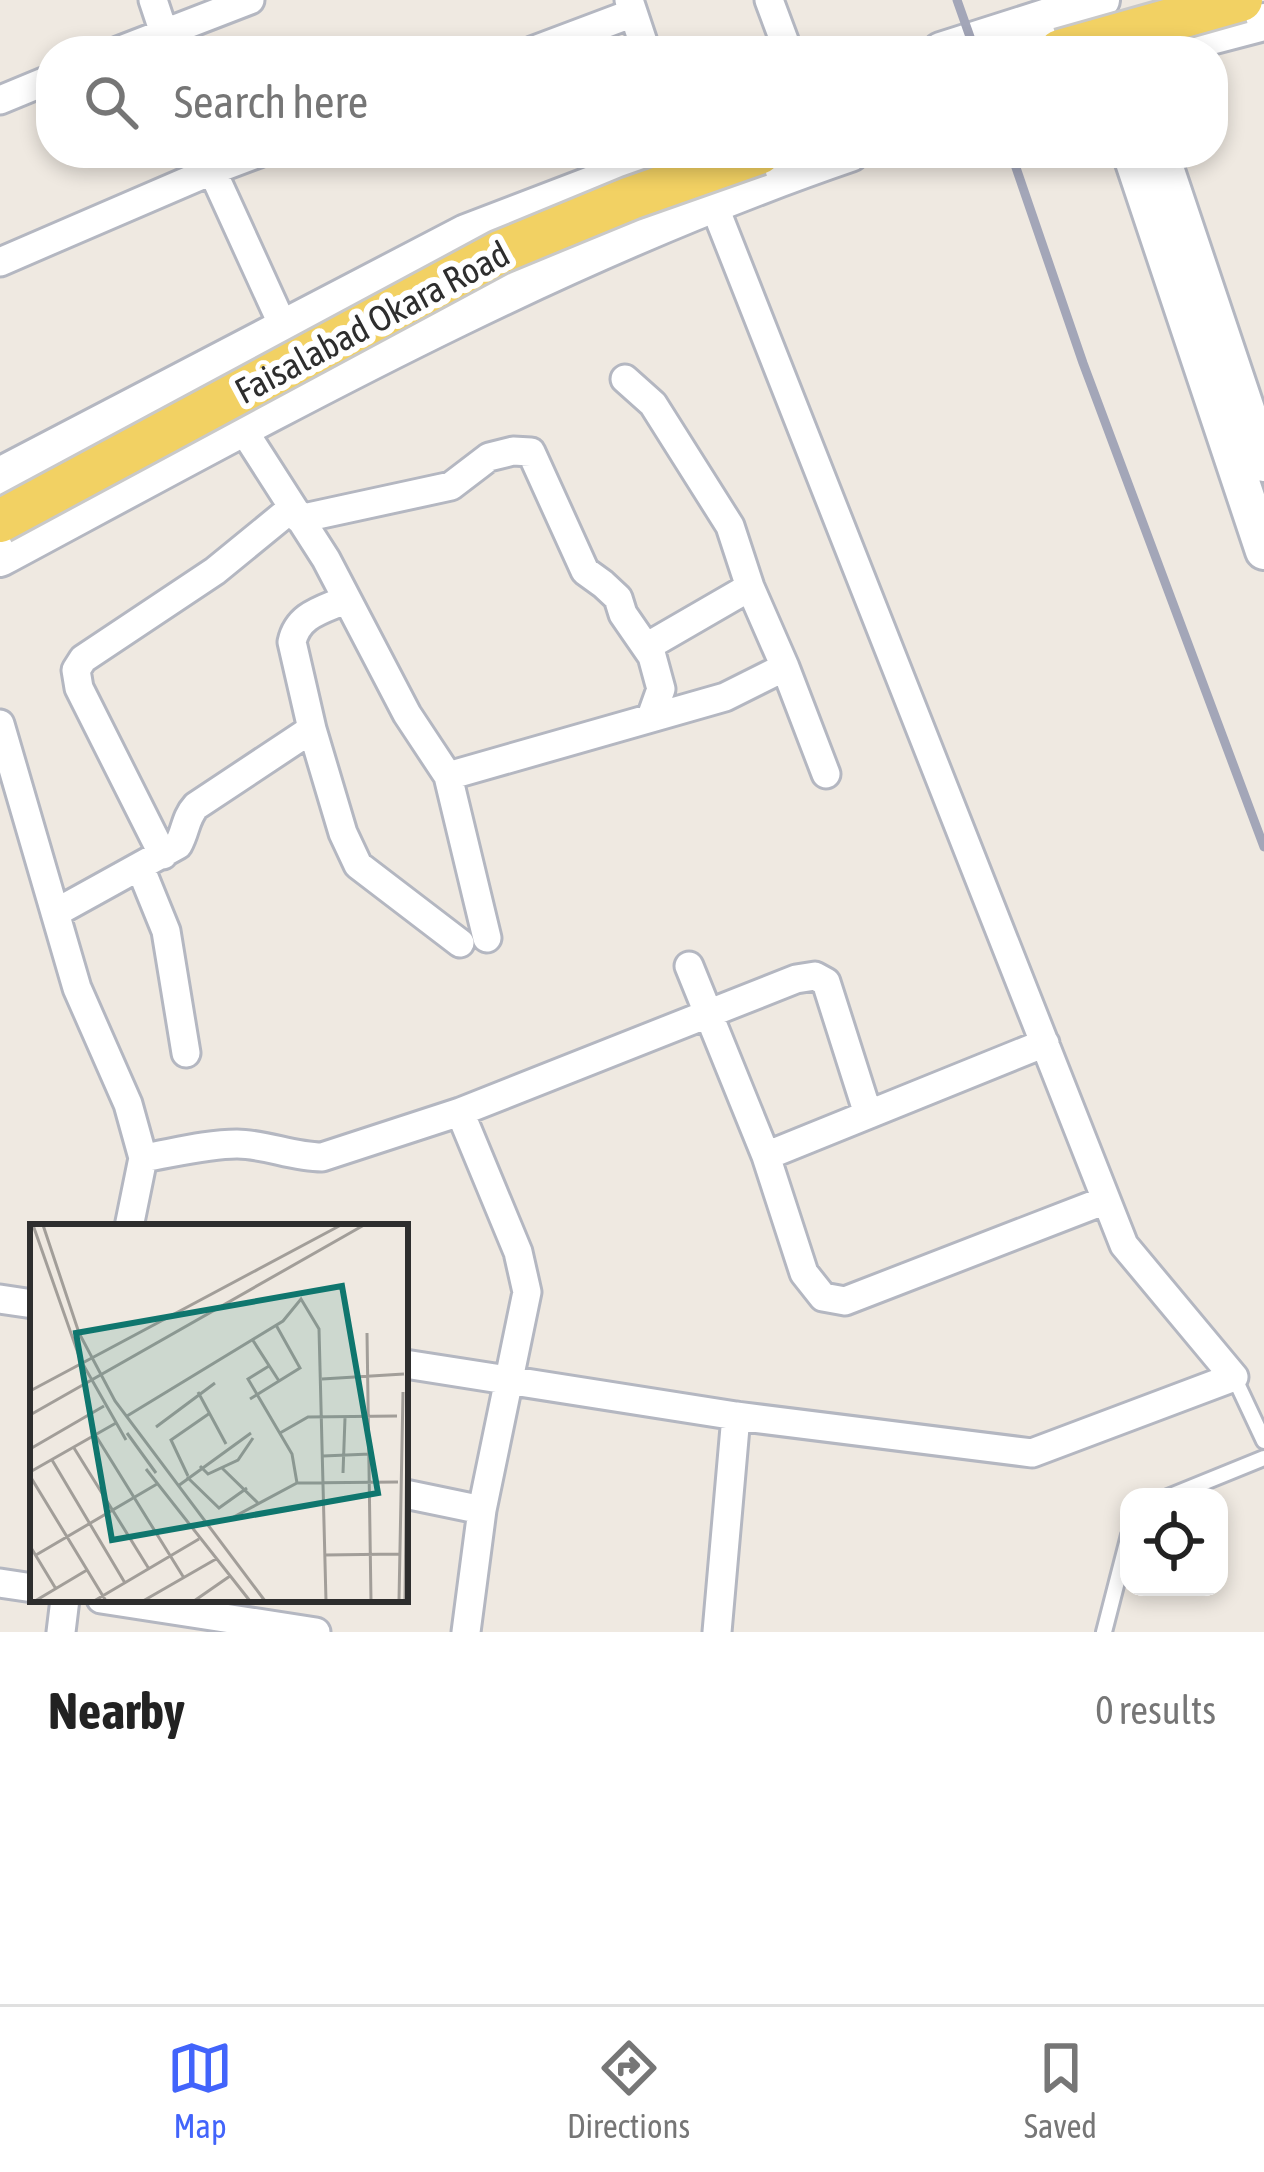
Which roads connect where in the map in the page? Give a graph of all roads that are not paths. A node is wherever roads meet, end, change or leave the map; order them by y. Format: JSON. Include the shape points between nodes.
{"nodes":[{"id":1,"x":153,"y":0,"type":"edge"},
{"id":2,"x":250,"y":0,"type":"edge"},
{"id":3,"x":769,"y":0,"type":"edge"},
{"id":4,"x":1241,"y":0,"type":"edge"},
{"id":5,"x":1093,"y":2,"type":"edge"},
{"id":6,"x":631,"y":7,"type":"edge"},
{"id":7,"x":1264,"y":22,"type":"edge"},
{"id":8,"x":165,"y":36,"type":"edge"},
{"id":9,"x":179,"y":36,"type":"edge"},
{"id":10,"x":566,"y":36,"type":"edge"},
{"id":11,"x":641,"y":36,"type":"edge"},
{"id":12,"x":782,"y":36,"type":"edge"},
{"id":13,"x":988,"y":36,"type":"edge"},
{"id":14,"x":1095,"y":36,"type":"edge"},
{"id":15,"x":1113,"y":36,"type":"edge"},
{"id":16,"x":1116,"y":36,"type":"edge"},
{"id":17,"x":1210,"y":36,"type":"edge"},
{"id":18,"x":36,"y":85,"type":"edge"},
{"id":19,"x":0,"y":100,"type":"edge"},
{"id":20,"x":196,"y":168,"type":"edge"},
{"id":21,"x":211,"y":168,"type":"edge"},
{"id":22,"x":636,"y":168,"type":"edge"},
{"id":23,"x":699,"y":168,"type":"edge"},
{"id":24,"x":716,"y":168,"type":"edge"},
{"id":25,"x":811,"y":168,"type":"edge"},
{"id":26,"x":1136,"y":168,"type":"edge"},
{"id":27,"x":1165,"y":168,"type":"edge"},
{"id":28,"x":715,"y":205,"type":"junction"},
{"id":29,"x":0,"y":262,"type":"edge"},
{"id":30,"x":284,"y":328,"type":"junction"},
{"id":31,"x":625,"y":380,"type":"dead end"},
{"id":32,"x":242,"y":428,"type":"junction"},
{"id":33,"x":1264,"y":463,"type":"edge"},
{"id":34,"x":0,"y":476,"type":"edge"},
{"id":35,"x":295,"y":514,"type":"junction"},
{"id":36,"x":0,"y":521,"type":"edge"},
{"id":37,"x":1264,"y":551,"type":"edge"},
{"id":38,"x":0,"y":558,"type":"edge"},
{"id":39,"x":750,"y":587,"type":"junction"},
{"id":40,"x":347,"y":599,"type":"junction"},
{"id":41,"x":648,"y":646,"type":"junction"},
{"id":42,"x":785,"y":668,"type":"junction"},
{"id":43,"x":651,"y":717,"type":"junction"},
{"id":44,"x":0,"y":724,"type":"edge"},
{"id":45,"x":312,"y":729,"type":"junction"},
{"id":46,"x":826,"y":774,"type":"dead end"},
{"id":47,"x":448,"y":776,"type":"junction"},
{"id":48,"x":152,"y":861,"type":"junction"},
{"id":49,"x":55,"y":913,"type":"junction"},
{"id":50,"x":689,"y":967,"type":"dead end"},
{"id":51,"x":708,"y":1013,"type":"junction"},
{"id":52,"x":1045,"y":1043,"type":"junction"},
{"id":53,"x":186,"y":1053,"type":"dead end"},
{"id":54,"x":460,"y":1112,"type":"junction"},
{"id":55,"x":868,"y":1114,"type":"junction"},
{"id":56,"x":766,"y":1156,"type":"junction"},
{"id":57,"x":143,"y":1158,"type":"junction"},
{"id":58,"x":1106,"y":1200,"type":"junction"},
{"id":59,"x":129,"y":1224,"type":"edge"},
{"id":60,"x":0,"y":1299,"type":"edge"},
{"id":61,"x":30,"y":1304,"type":"edge"},
{"id":62,"x":408,"y":1364,"type":"edge"},
{"id":63,"x":1234,"y":1377,"type":"junction"},
{"id":64,"x":508,"y":1380,"type":"junction"},
{"id":65,"x":736,"y":1416,"type":"junction"},
{"id":66,"x":1264,"y":1441,"type":"edge"},
{"id":67,"x":1264,"y":1458,"type":"edge"},
{"id":68,"x":1190,"y":1488,"type":"edge"},
{"id":69,"x":408,"y":1495,"type":"edge"},
{"id":70,"x":482,"y":1510,"type":"junction"},
{"id":71,"x":1120,"y":1570,"type":"edge"},
{"id":72,"x":0,"y":1582,"type":"edge"},
{"id":73,"x":30,"y":1587,"type":"edge"},
{"id":74,"x":65,"y":1602,"type":"edge"},
{"id":75,"x":139,"y":1602,"type":"edge"},
{"id":76,"x":240,"y":1610,"type":"edge"},
{"id":77,"x":61,"y":1632,"type":"edge"},
{"id":78,"x":316,"y":1632,"type":"edge"},
{"id":79,"x":466,"y":1632,"type":"edge"},
{"id":80,"x":717,"y":1632,"type":"edge"},
{"id":81,"x":1104,"y":1632,"type":"edge"}],
"edges":[{"from":1,"to":8,"type":"street"},
{"from":2,"to":9,"type":"street"},
{"from":3,"to":12,"type":"street"},
{"from":4,"to":15,"type":"main road","bridge":true},
{"from":5,"to":13,"type":"main road"},
{"from":5,"to":14,"type":"main road"},
{"from":5,"to":16,"type":"main road"},
{"from":6,"to":10,"type":"street"},
{"from":6,"to":11,"type":"street"},
{"from":7,"to":17,"type":"main road"},
{"from":18,"to":19,"type":"street"},
{"from":20,"to":29,"type":"street"},
{"from":21,"to":30,"type":"street"},
{"from":22,"to":30,"type":"main road","via":[[466,233]]},
{"from":23,"to":28,"type":"street"},
{"from":24,"to":36,"type":"main road","name":"Faisalabad Okara Road","bridge":true,"via":[[500,252]]},
{"from":25,"to":28,"type":"main road"},
{"from":26,"to":37,"type":"main road"},
{"from":27,"to":33,"type":"main road"},
{"from":28,"to":32,"type":"main road","via":[[550,274]]},
{"from":28,"to":52,"type":"street"},
{"from":30,"to":34,"type":"main road"},
{"from":31,"to":39,"type":"street","via":[[653,404],[730,526]]},
{"from":32,"to":35,"type":"street"},
{"from":32,"to":38,"type":"main road"},
{"from":35,"to":40,"type":"street"},
{"from":35,"to":41,"type":"street","via":[[451,486],[489,457],[530,452],[585,571],[618,598]]},
{"from":35,"to":48,"type":"street","via":[[76,670]]},
{"from":39,"to":41,"type":"street"},
{"from":39,"to":42,"type":"street"},
{"from":40,"to":45,"type":"street","via":[[295,628]]},
{"from":40,"to":47,"type":"street"},
{"from":41,"to":43,"type":"street","via":[[661,689]]},
{"from":42,"to":43,"type":"street","via":[[725,697]]},
{"from":42,"to":46,"type":"street"},
{"from":43,"to":47,"type":"street"},
{"from":44,"to":49,"type":"street"},
{"from":45,"to":47,"type":"street","via":[[358,865],[473,941]]},
{"from":45,"to":48,"type":"street","via":[[196,806],[178,845]]},
{"from":48,"to":49,"type":"street"},
{"from":48,"to":53,"type":"street"},
{"from":49,"to":57,"type":"street"},
{"from":50,"to":51,"type":"street"},
{"from":51,"to":54,"type":"street"},
{"from":51,"to":55,"type":"street","via":[[796,979],[826,982]]},
{"from":51,"to":56,"type":"street"},
{"from":52,"to":55,"type":"street"},
{"from":52,"to":58,"type":"street"},
{"from":54,"to":57,"type":"street","via":[[322,1157],[238,1144]]},
{"from":54,"to":64,"type":"street","via":[[527,1292]]},
{"from":55,"to":56,"type":"street"},
{"from":56,"to":58,"type":"street","via":[[804,1273],[823,1297],[845,1301]]},
{"from":57,"to":59,"type":"street"},
{"from":58,"to":63,"type":"street","via":[[1124,1245]]},
{"from":60,"to":61,"type":"street"},
{"from":62,"to":64,"type":"street"},
{"from":63,"to":65,"type":"street","via":[[1033,1453]]},
{"from":63,"to":66,"type":"lane"},
{"from":64,"to":65,"type":"street"},
{"from":64,"to":70,"type":"street"},
{"from":65,"to":80,"type":"street"},
{"from":67,"to":68,"type":"lane"},
{"from":69,"to":70,"type":"street"},
{"from":70,"to":79,"type":"street"},
{"from":71,"to":81,"type":"lane"},
{"from":72,"to":73,"type":"street"},
{"from":74,"to":77,"type":"street"},
{"from":75,"to":76,"type":"street"},
{"from":76,"to":78,"type":"street"}]}
